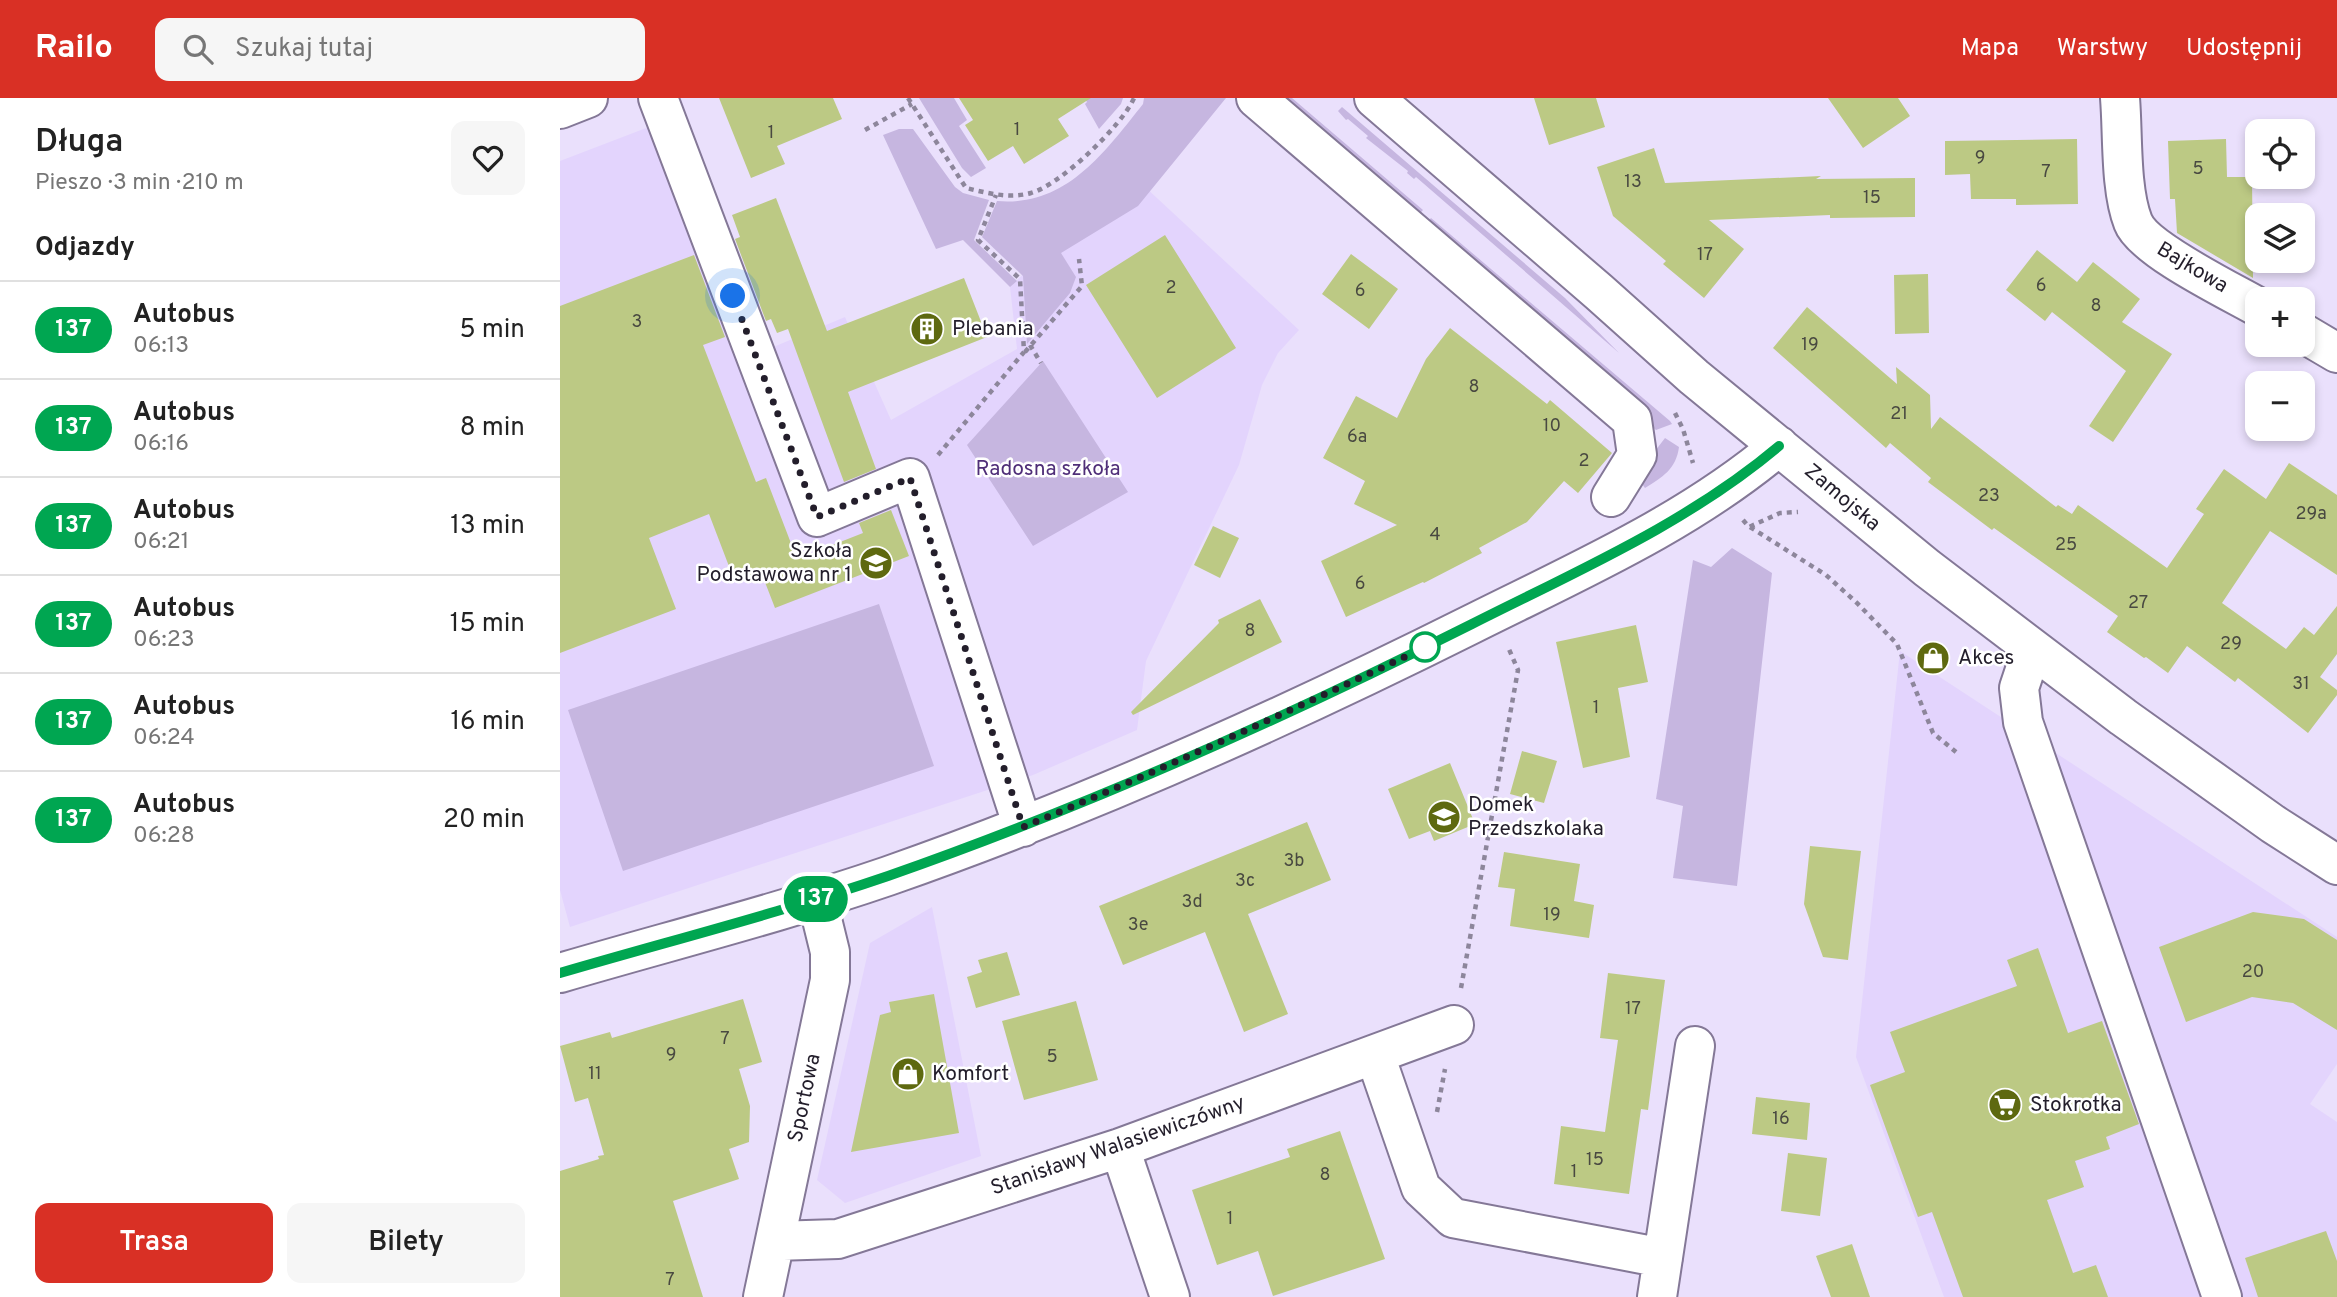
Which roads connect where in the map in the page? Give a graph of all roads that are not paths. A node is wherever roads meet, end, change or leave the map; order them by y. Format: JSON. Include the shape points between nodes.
{"nodes":[{"id":1,"x":588,"y":98,"type":"edge"},
{"id":2,"x":658,"y":98,"type":"edge"},
{"id":3,"x":1256,"y":98,"type":"edge"},
{"id":4,"x":1374,"y":98,"type":"edge"},
{"id":5,"x":2120,"y":98,"type":"edge"},
{"id":6,"x":560,"y":109,"type":"edge"},
{"id":7,"x":2245,"y":300,"type":"edge"},
{"id":8,"x":2315,"y":340,"type":"edge"},
{"id":9,"x":2337,"y":353,"type":"edge"},
{"id":10,"x":1779,"y":446,"type":"junction"},
{"id":11,"x":1611,"y":497,"type":"dead end"},
{"id":12,"x":2032,"y":649,"type":"junction"},
{"id":13,"x":1023,"y":827,"type":"junction"},
{"id":14,"x":2337,"y":865,"type":"edge"},
{"id":15,"x":817,"y":898,"type":"junction"},
{"id":16,"x":560,"y":973,"type":"edge"},
{"id":17,"x":1454,"y":1025,"type":"road end"},
{"id":18,"x":1695,"y":1046,"type":"dead end"},
{"id":19,"x":1375,"y":1055,"type":"junction"},
{"id":20,"x":1119,"y":1148,"type":"junction"},
{"id":21,"x":775,"y":1241,"type":"junction"},
{"id":22,"x":1663,"y":1258,"type":"junction"},
{"id":23,"x":763,"y":1297,"type":"edge"},
{"id":24,"x":1170,"y":1297,"type":"edge"},
{"id":25,"x":1657,"y":1297,"type":"edge"},
{"id":26,"x":2222,"y":1297,"type":"edge"}],
"edges":[{"from":1,"to":6,"type":"street"},
{"from":2,"to":13,"type":"street","via":[[817,517],[923,467]]},
{"from":3,"to":11,"type":"street","via":[[1632,420],[1637,455]]},
{"from":4,"to":10,"type":"street","name":"Zamojska","via":[[1686,371]]},
{"from":5,"to":7,"type":"street","name":"Bajkowa","via":[[2133,225],[2152,246]]},
{"from":8,"to":9,"type":"street"},
{"from":10,"to":12,"type":"street","name":"Zamojska"},
{"from":10,"to":13,"type":"street","via":[[1709,500],[1575,573],[1325,695]]},
{"from":12,"to":14,"type":"street","name":"Zamojska","via":[[2273,824]]},
{"from":12,"to":26,"type":"street","via":[[2019,688],[2024,722]]},
{"from":13,"to":15,"type":"street"},
{"from":15,"to":16,"type":"street"},
{"from":15,"to":21,"type":"street","name":"Sportowa","via":[[830,952],[830,980]]},
{"from":17,"to":19,"type":"street","name":"Stanisławy Walasiewiczówny"},
{"from":18,"to":22,"type":"street"},
{"from":19,"to":20,"type":"street","name":"Stanisławy Walasiewiczówny"},
{"from":19,"to":22,"type":"street","via":[[1421,1188],[1453,1219]]},
{"from":20,"to":21,"type":"street","name":"Stanisławy Walasiewiczówny","via":[[838,1239]]},
{"from":20,"to":24,"type":"street"},
{"from":21,"to":23,"type":"street","name":"Sportowa"},
{"from":22,"to":25,"type":"street"}]}
